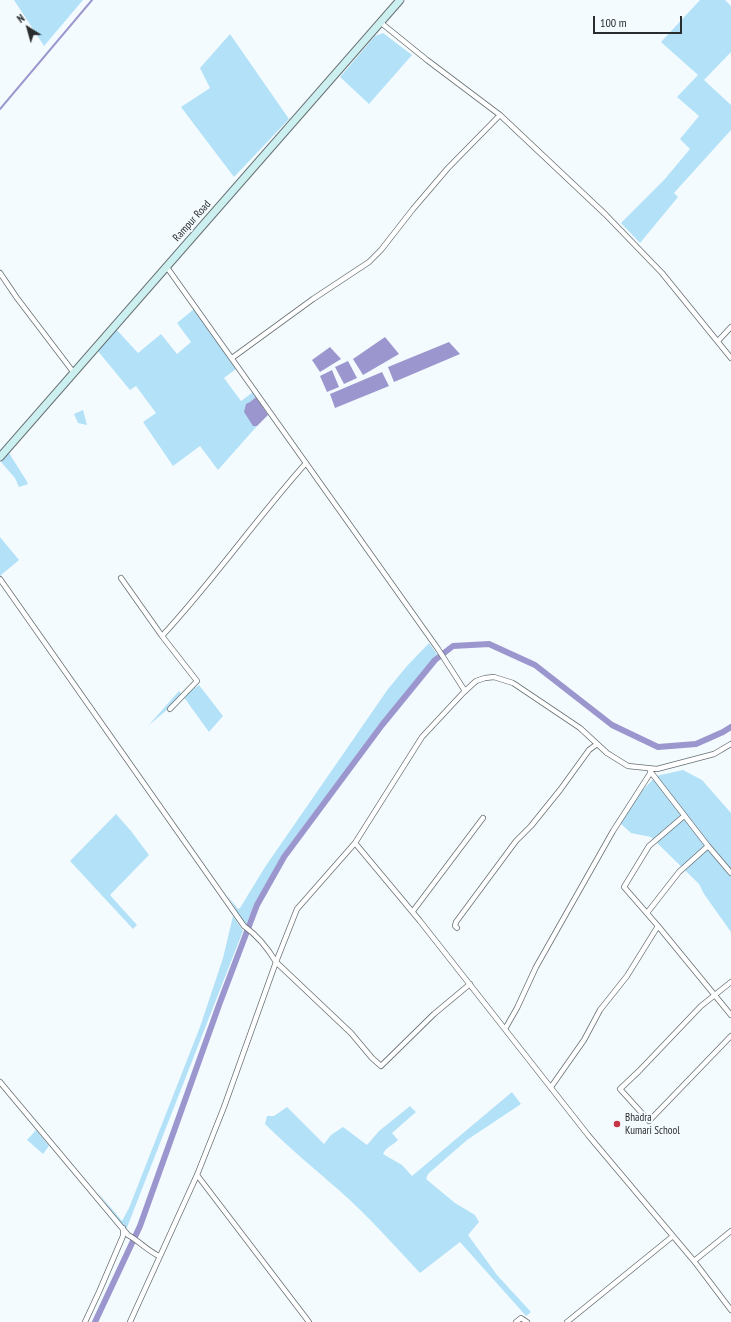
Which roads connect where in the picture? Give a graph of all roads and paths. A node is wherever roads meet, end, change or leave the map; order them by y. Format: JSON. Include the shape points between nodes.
{"nodes":[{"id":1,"x":400,"y":0,"type":"edge"},
{"id":2,"x":380,"y":22,"type":"junction"},
{"id":3,"x":500,"y":115,"type":"junction"},
{"id":4,"x":166,"y":266,"type":"junction"},
{"id":5,"x":0,"y":273,"type":"edge"},
{"id":6,"x":731,"y":327,"type":"edge"},
{"id":7,"x":718,"y":341,"type":"junction"},
{"id":8,"x":232,"y":358,"type":"junction"},
{"id":9,"x":731,"y":358,"type":"edge"},
{"id":10,"x":74,"y":373,"type":"junction"},
{"id":11,"x":0,"y":457,"type":"edge"},
{"id":12,"x":306,"y":463,"type":"junction"},
{"id":13,"x":121,"y":578,"type":"dead end"},
{"id":14,"x":0,"y":579,"type":"edge"},
{"id":15,"x":162,"y":636,"type":"junction"},
{"id":16,"x":465,"y":691,"type":"junction"},
{"id":17,"x":170,"y":709,"type":"dead end"},
{"id":18,"x":597,"y":744,"type":"junction"},
{"id":19,"x":731,"y":744,"type":"edge"},
{"id":20,"x":650,"y":770,"type":"junction"},
{"id":21,"x":684,"y":816,"type":"junction"},
{"id":22,"x":483,"y":818,"type":"dead end"},
{"id":23,"x":355,"y":842,"type":"junction"},
{"id":24,"x":708,"y":846,"type":"junction"},
{"id":25,"x":731,"y":873,"type":"edge"},
{"id":26,"x":413,"y":911,"type":"junction"},
{"id":27,"x":647,"y":913,"type":"junction"},
{"id":28,"x":658,"y":926,"type":"junction"},
{"id":29,"x":457,"y":928,"type":"dead end"},
{"id":30,"x":276,"y":962,"type":"junction"},
{"id":31,"x":731,"y":982,"type":"edge"},
{"id":32,"x":470,"y":984,"type":"junction"},
{"id":33,"x":714,"y":995,"type":"junction"},
{"id":34,"x":731,"y":1015,"type":"edge"},
{"id":35,"x":505,"y":1029,"type":"junction"},
{"id":36,"x":731,"y":1036,"type":"edge"},
{"id":37,"x":0,"y":1082,"type":"edge"},
{"id":38,"x":551,"y":1087,"type":"junction"},
{"id":39,"x":197,"y":1175,"type":"junction"},
{"id":40,"x":123,"y":1228,"type":"junction"},
{"id":41,"x":731,"y":1231,"type":"edge"},
{"id":42,"x":673,"y":1236,"type":"junction"},
{"id":43,"x":159,"y":1256,"type":"junction"},
{"id":44,"x":694,"y":1261,"type":"junction"},
{"id":45,"x":731,"y":1310,"type":"edge"},
{"id":46,"x":85,"y":1322,"type":"edge"},
{"id":47,"x":130,"y":1322,"type":"edge"},
{"id":48,"x":309,"y":1322,"type":"edge"},
{"id":49,"x":516,"y":1322,"type":"edge"},
{"id":50,"x":527,"y":1322,"type":"edge"},
{"id":51,"x":567,"y":1322,"type":"edge"}],
"edges":[{"from":1,"to":2,"type":"main road","name":"Rampur Road"},
{"from":2,"to":3,"type":"street"},
{"from":2,"to":4,"type":"main road","name":"Rampur Road"},
{"from":3,"to":7,"type":"street","via":[[605,214],[662,273]]},
{"from":3,"to":8,"type":"street","via":[[448,168],[369,262]]},
{"from":4,"to":8,"type":"street"},
{"from":4,"to":10,"type":"main road","name":"Rampur Road"},
{"from":5,"to":10,"type":"street"},
{"from":6,"to":7,"type":"street"},
{"from":7,"to":9,"type":"street"},
{"from":8,"to":12,"type":"street"},
{"from":10,"to":11,"type":"main road","name":"Rampur Road"},
{"from":12,"to":15,"type":"street"},
{"from":12,"to":16,"type":"street"},
{"from":13,"to":15,"type":"street"},
{"from":14,"to":30,"type":"street","via":[[244,926],[268,948]]},
{"from":15,"to":17,"type":"street","via":[[197,681]]},
{"from":16,"to":18,"type":"street","via":[[476,681],[494,676],[514,683],[580,728]]},
{"from":16,"to":23,"type":"street","via":[[422,737]]},
{"from":18,"to":20,"type":"street","via":[[607,754],[628,766]]},
{"from":18,"to":29,"type":"street","via":[[589,750],[560,790],[492,872],[456,922]]},
{"from":19,"to":20,"type":"street","via":[[714,754]]},
{"from":20,"to":21,"type":"street"},
{"from":20,"to":35,"type":"street","via":[[536,967]]},
{"from":21,"to":24,"type":"street"},
{"from":21,"to":27,"type":"street","via":[[649,846],[624,887]]},
{"from":22,"to":26,"type":"street"},
{"from":23,"to":26,"type":"street"},
{"from":23,"to":30,"type":"street","via":[[297,909]]},
{"from":24,"to":25,"type":"street"},
{"from":24,"to":27,"type":"street","via":[[679,872]]},
{"from":26,"to":32,"type":"street"},
{"from":27,"to":28,"type":"street"},
{"from":28,"to":33,"type":"street"},
{"from":28,"to":38,"type":"street"},
{"from":30,"to":32,"type":"street","via":[[351,1033],[381,1066],[434,1014]]},
{"from":30,"to":39,"type":"street"},
{"from":31,"to":33,"type":"street"},
{"from":32,"to":35,"type":"street"},
{"from":33,"to":34,"type":"street"},
{"from":33,"to":36,"type":"street","via":[[620,1089],[649,1121]]},
{"from":35,"to":38,"type":"street"},
{"from":37,"to":40,"type":"street"},
{"from":38,"to":42,"type":"street"},
{"from":39,"to":43,"type":"street"},
{"from":39,"to":48,"type":"street"},
{"from":40,"to":43,"type":"street","via":[[128,1235]]},
{"from":40,"to":46,"type":"street","via":[[123,1236]]},
{"from":41,"to":44,"type":"street"},
{"from":42,"to":44,"type":"street"},
{"from":42,"to":51,"type":"street"},
{"from":43,"to":47,"type":"street"},
{"from":44,"to":45,"type":"street"},
{"from":49,"to":50,"type":"street","via":[[521,1318]]}]}
